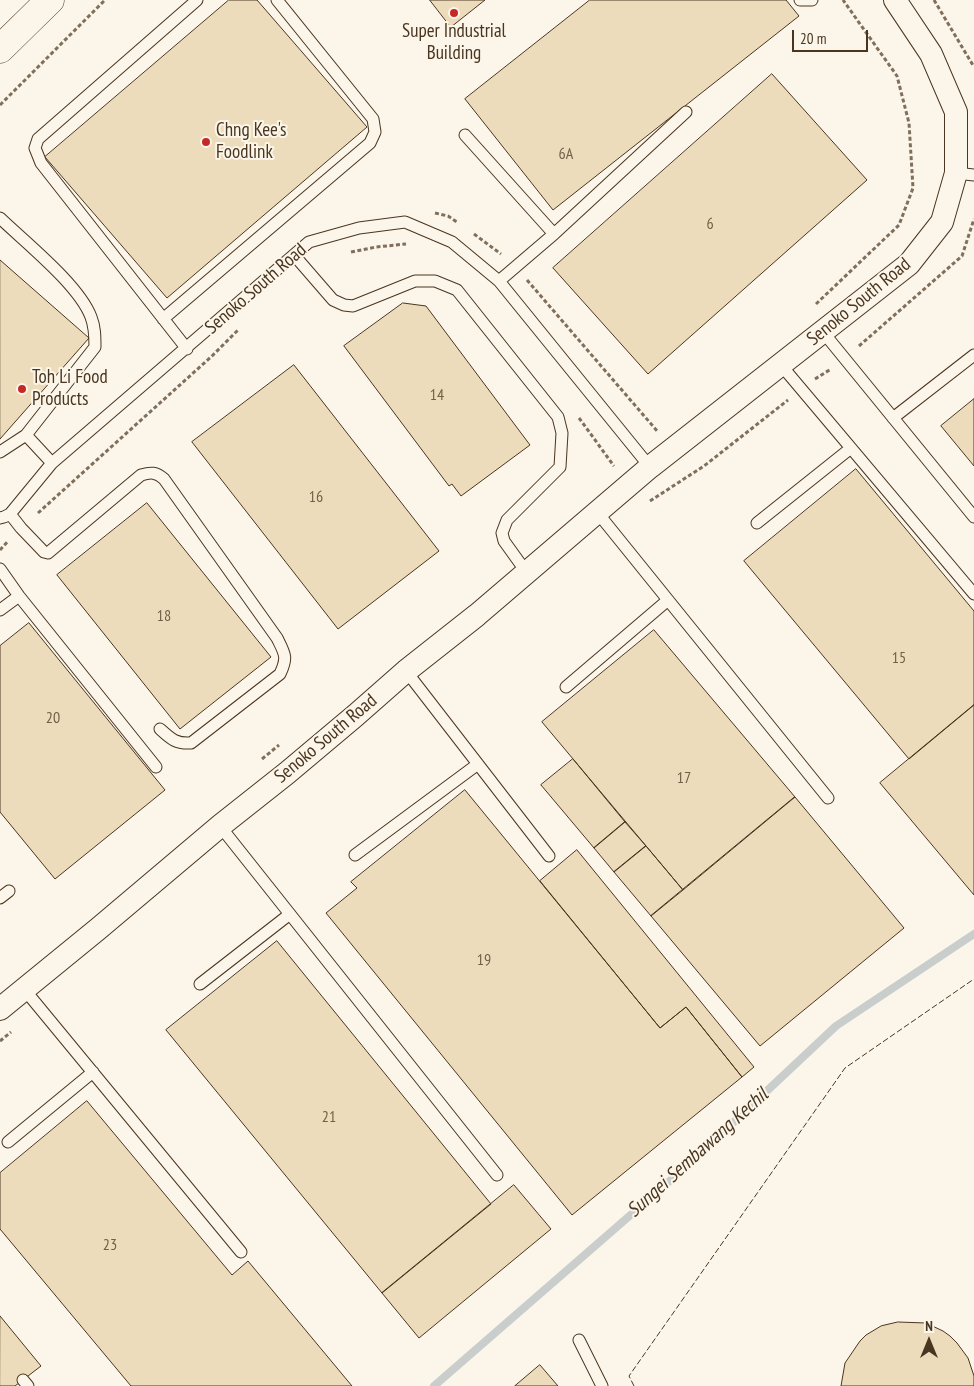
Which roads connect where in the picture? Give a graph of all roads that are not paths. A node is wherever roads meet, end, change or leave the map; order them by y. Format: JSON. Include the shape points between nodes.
{"nodes":[{"id":1,"x":50,"y":0,"type":"edge"},
{"id":2,"x":196,"y":0,"type":"edge"},
{"id":3,"x":277,"y":0,"type":"edge"},
{"id":4,"x":800,"y":0,"type":"edge"},
{"id":5,"x":812,"y":0,"type":"edge"},
{"id":6,"x":898,"y":1,"type":"edge"},
{"id":7,"x":0,"y":49,"type":"edge"},
{"id":8,"x":686,"y":112,"type":"dead end"},
{"id":9,"x":465,"y":135,"type":"dead end"},
{"id":10,"x":965,"y":174,"type":"edge"},
{"id":11,"x":0,"y":218,"type":"edge"},
{"id":12,"x":554,"y":234,"type":"junction"},
{"id":13,"x":294,"y":255,"type":"junction"},
{"id":14,"x":498,"y":282,"type":"junction"},
{"id":15,"x":164,"y":319,"type":"junction"},
{"id":16,"x":822,"y":332,"type":"junction"},
{"id":17,"x":187,"y":348,"type":"junction"},
{"id":18,"x":974,"y":355,"type":"edge"},
{"id":19,"x":780,"y":365,"type":"junction"},
{"id":20,"x":893,"y":418,"type":"junction"},
{"id":21,"x":26,"y":435,"type":"junction"},
{"id":22,"x":851,"y":448,"type":"junction"},
{"id":23,"x":0,"y":452,"type":"edge"},
{"id":24,"x":52,"y":463,"type":"junction"},
{"id":25,"x":650,"y":467,"type":"junction"},
{"id":26,"x":597,"y":512,"type":"junction"},
{"id":27,"x":974,"y":517,"type":"edge"},
{"id":28,"x":4,"y":519,"type":"edge"},
{"id":29,"x":757,"y":523,"type":"dead end"},
{"id":30,"x":0,"y":569,"type":"edge"},
{"id":31,"x":527,"y":573,"type":"junction"},
{"id":32,"x":974,"y":594,"type":"edge"},
{"id":33,"x":19,"y":596,"type":"junction"},
{"id":34,"x":668,"y":600,"type":"junction"},
{"id":35,"x":0,"y":610,"type":"edge"},
{"id":36,"x":406,"y":671,"type":"junction"},
{"id":37,"x":566,"y":687,"type":"dead end"},
{"id":38,"x":160,"y":729,"type":"dead end"},
{"id":39,"x":478,"y":764,"type":"junction"},
{"id":40,"x":156,"y":766,"type":"dead end"},
{"id":41,"x":828,"y":798,"type":"dead end"},
{"id":42,"x":220,"y":826,"type":"junction"},
{"id":43,"x":355,"y":856,"type":"dead end"},
{"id":44,"x":549,"y":856,"type":"dead end"},
{"id":45,"x":290,"y":914,"type":"junction"},
{"id":46,"x":200,"y":984,"type":"dead end"},
{"id":47,"x":24,"y":989,"type":"junction"},
{"id":48,"x":0,"y":1009,"type":"edge"},
{"id":49,"x":94,"y":1072,"type":"junction"},
{"id":50,"x":8,"y":1142,"type":"dead end"},
{"id":51,"x":497,"y":1175,"type":"dead end"},
{"id":52,"x":241,"y":1252,"type":"dead end"},
{"id":53,"x":579,"y":1340,"type":"dead end"},
{"id":54,"x":602,"y":1386,"type":"edge"}],
"edges":[{"from":1,"to":7,"type":"main road"},
{"from":2,"to":15,"type":"lane","via":[[38,139],[35,148],[41,163]]},
{"from":3,"to":15,"type":"lane","via":[[373,119],[375,132],[370,143]]},
{"from":4,"to":5,"type":"lane"},
{"from":6,"to":10,"type":"street","name":"Senoko South Road","via":[[931,54],[956,112]]},
{"from":8,"to":12,"type":"lane"},
{"from":9,"to":12,"type":"lane"},
{"from":10,"to":16,"type":"street","name":"Senoko South Road","via":[[942,222],[909,264]]},
{"from":11,"to":21,"type":"lane","via":[[71,285],[91,315],[95,330],[95,347]]},
{"from":12,"to":14,"type":"lane"},
{"from":13,"to":14,"type":"lane","name":"Senoko South Road","via":[[309,242],[359,228],[405,222],[452,242]]},
{"from":13,"to":17,"type":"lane","name":"Senoko South Road"},
{"from":13,"to":31,"type":"lane","via":[[333,300],[344,305],[353,306],[415,281],[435,281],[456,290],[558,417],[562,433],[560,467],[507,520],[502,533],[504,541]]},
{"from":14,"to":25,"type":"lane","name":"Senoko South Road"},
{"from":15,"to":17,"type":"lane"},
{"from":16,"to":19,"type":"street","name":"Senoko South Road"},
{"from":16,"to":20,"type":"lane"},
{"from":17,"to":24,"type":"lane","name":"Senoko South Road"},
{"from":18,"to":20,"type":"lane"},
{"from":19,"to":22,"type":"lane"},
{"from":19,"to":25,"type":"street","name":"Senoko South Road"},
{"from":20,"to":27,"type":"lane"},
{"from":21,"to":23,"type":"lane"},
{"from":21,"to":24,"type":"lane"},
{"from":22,"to":29,"type":"lane"},
{"from":22,"to":32,"type":"lane"},
{"from":24,"to":28,"type":"lane","name":"Senoko South Road"},
{"from":25,"to":26,"type":"street","name":"Senoko South Road"},
{"from":26,"to":31,"type":"street","name":"Senoko South Road"},
{"from":26,"to":34,"type":"lane"},
{"from":28,"to":38,"type":"lane","via":[[20,528],[48,553],[141,475],[157,473],[164,479],[277,638],[286,662],[280,674],[191,743],[180,744]]},
{"from":30,"to":33,"type":"lane"},
{"from":31,"to":36,"type":"street","name":"Senoko South Road"},
{"from":33,"to":35,"type":"lane"},
{"from":33,"to":40,"type":"lane"},
{"from":34,"to":37,"type":"lane"},
{"from":34,"to":41,"type":"lane"},
{"from":36,"to":39,"type":"lane"},
{"from":36,"to":42,"type":"street","name":"Senoko South Road","via":[[294,768]]},
{"from":39,"to":43,"type":"lane"},
{"from":39,"to":44,"type":"lane"},
{"from":42,"to":45,"type":"lane"},
{"from":42,"to":47,"type":"street","name":"Senoko South Road"},
{"from":45,"to":46,"type":"lane"},
{"from":45,"to":51,"type":"lane"},
{"from":47,"to":48,"type":"street","name":"Senoko South Road"},
{"from":47,"to":49,"type":"lane"},
{"from":49,"to":50,"type":"lane"},
{"from":49,"to":52,"type":"lane"},
{"from":53,"to":54,"type":"lane"}]}
